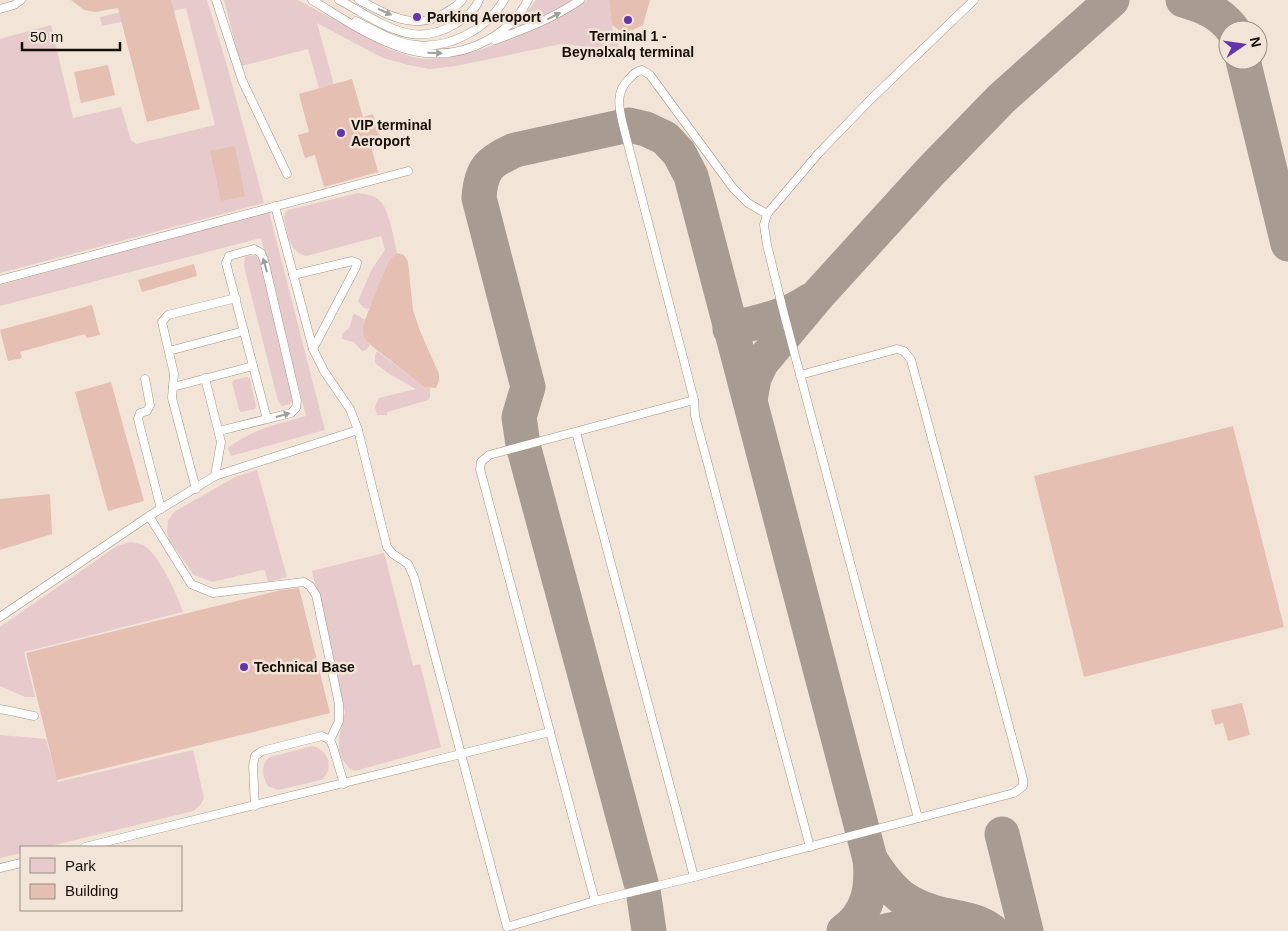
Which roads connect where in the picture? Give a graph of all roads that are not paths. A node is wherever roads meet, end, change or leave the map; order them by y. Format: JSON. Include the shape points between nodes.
{"nodes":[{"id":1,"x":21,"y":0,"type":"edge"},
{"id":2,"x":216,"y":0,"type":"edge"},
{"id":3,"x":312,"y":0,"type":"edge"},
{"id":4,"x":316,"y":0,"type":"edge"},
{"id":5,"x":339,"y":0,"type":"edge"},
{"id":6,"x":359,"y":0,"type":"edge"},
{"id":7,"x":462,"y":0,"type":"edge"},
{"id":8,"x":479,"y":0,"type":"edge"},
{"id":9,"x":504,"y":0,"type":"edge"},
{"id":10,"x":528,"y":0,"type":"edge"},
{"id":11,"x":580,"y":0,"type":"edge"},
{"id":12,"x":974,"y":0,"type":"edge"},
{"id":13,"x":0,"y":9,"type":"edge"},
{"id":14,"x":476,"y":46,"type":"junction"},
{"id":15,"x":408,"y":171,"type":"dead end"},
{"id":16,"x":287,"y":174,"type":"dead end"},
{"id":17,"x":275,"y":206,"type":"junction"},
{"id":18,"x":767,"y":214,"type":"junction"},
{"id":19,"x":294,"y":275,"type":"junction"},
{"id":20,"x":0,"y":280,"type":"edge"},
{"id":21,"x":236,"y":298,"type":"junction"},
{"id":22,"x":244,"y":331,"type":"junction"},
{"id":23,"x":313,"y":349,"type":"junction"},
{"id":24,"x":170,"y":351,"type":"junction"},
{"id":25,"x":253,"y":366,"type":"junction"},
{"id":26,"x":800,"y":375,"type":"junction"},
{"id":27,"x":205,"y":378,"type":"junction"},
{"id":28,"x":145,"y":379,"type":"dead end"},
{"id":29,"x":173,"y":387,"type":"junction"},
{"id":30,"x":694,"y":400,"type":"junction"},
{"id":31,"x":267,"y":419,"type":"junction"},
{"id":32,"x":358,"y":430,"type":"junction"},
{"id":33,"x":219,"y":431,"type":"junction"},
{"id":34,"x":576,"y":432,"type":"junction"},
{"id":35,"x":215,"y":476,"type":"junction"},
{"id":36,"x":196,"y":489,"type":"junction"},
{"id":37,"x":161,"y":509,"type":"junction"},
{"id":38,"x":149,"y":516,"type":"junction"},
{"id":39,"x":1,"y":614,"type":"edge"},
{"id":40,"x":0,"y":709,"type":"edge"},
{"id":41,"x":34,"y":716,"type":"dead end"},
{"id":42,"x":550,"y":732,"type":"junction"},
{"id":43,"x":330,"y":740,"type":"junction"},
{"id":44,"x":461,"y":754,"type":"junction"},
{"id":45,"x":344,"y":784,"type":"junction"},
{"id":46,"x":255,"y":806,"type":"junction"},
{"id":47,"x":918,"y":818,"type":"junction"},
{"id":48,"x":89,"y":846,"type":"edge"},
{"id":49,"x":810,"y":847,"type":"junction"},
{"id":50,"x":20,"y":863,"type":"edge"},
{"id":51,"x":0,"y":868,"type":"edge"},
{"id":52,"x":694,"y":877,"type":"junction"},
{"id":53,"x":595,"y":901,"type":"junction"}],
"edges":[{"from":1,"to":13,"type":"lane"},
{"from":2,"to":16,"type":"lane","via":[[242,80]]},
{"from":3,"to":14,"type":"lane","one_way":true,"via":[[391,45],[416,53],[444,54]]},
{"from":4,"to":9,"type":"lane","via":[[388,37],[415,45],[434,45],[468,34],[486,22]]},
{"from":5,"to":8,"type":"lane","via":[[390,28],[410,35],[443,31],[466,17]]},
{"from":6,"to":7,"type":"lane","one_way":true,"via":[[402,20],[425,22],[445,14]]},
{"from":10,"to":14,"type":"lane","via":[[500,33]]},
{"from":14,"to":11,"type":"lane","one_way":true,"via":[[530,28]]},
{"from":12,"to":18,"type":"lane","via":[[870,100]]},
{"from":15,"to":17,"type":"lane"},
{"from":17,"to":19,"type":"lane"},
{"from":17,"to":20,"type":"lane"},
{"from":18,"to":26,"type":"lane","via":[[764,225],[766,246]]},
{"from":18,"to":30,"type":"lane","via":[[748,203],[733,188],[650,75],[637,71],[621,86],[618,94],[623,125]]},
{"from":19,"to":23,"type":"lane"},
{"from":19,"to":23,"type":"lane","via":[[352,261],[357,263]]},
{"from":21,"to":22,"type":"lane"},
{"from":21,"to":24,"type":"lane","via":[[164,318],[162,326]]},
{"from":31,"to":21,"type":"lane","one_way":true,"via":[[291,413],[297,401],[264,260],[254,249],[227,258]]},
{"from":22,"to":24,"type":"lane"},
{"from":22,"to":25,"type":"lane"},
{"from":23,"to":32,"type":"lane","via":[[324,372],[350,409]]},
{"from":24,"to":29,"type":"lane"},
{"from":25,"to":27,"type":"lane"},
{"from":25,"to":31,"type":"lane"},
{"from":26,"to":47,"type":"lane"},
{"from":26,"to":47,"type":"lane","via":[[897,349],[908,354],[1021,770],[1023,786],[1014,793]]},
{"from":27,"to":29,"type":"lane"},
{"from":27,"to":33,"type":"lane"},
{"from":28,"to":37,"type":"lane","via":[[150,405],[138,419]]},
{"from":29,"to":36,"type":"lane","via":[[172,398]]},
{"from":30,"to":34,"type":"lane"},
{"from":30,"to":49,"type":"lane","via":[[695,416]]},
{"from":31,"to":33,"type":"lane"},
{"from":32,"to":35,"type":"lane"},
{"from":32,"to":44,"type":"lane","via":[[387,547],[408,564],[414,577]]},
{"from":33,"to":35,"type":"lane","via":[[221,442]]},
{"from":34,"to":42,"type":"lane","via":[[489,455],[481,462],[480,469]]},
{"from":34,"to":52,"type":"lane"},
{"from":35,"to":36,"type":"lane"},
{"from":36,"to":37,"type":"lane"},
{"from":37,"to":38,"type":"lane"},
{"from":38,"to":39,"type":"lane"},
{"from":38,"to":43,"type":"lane","via":[[191,584],[213,593],[304,582],[310,586],[316,595],[340,704],[339,721]]},
{"from":40,"to":41,"type":"lane"},
{"from":42,"to":44,"type":"lane"},
{"from":42,"to":53,"type":"lane"},
{"from":43,"to":45,"type":"lane"},
{"from":43,"to":46,"type":"lane","via":[[322,736],[262,751],[255,756]]},
{"from":44,"to":45,"type":"lane"},
{"from":44,"to":53,"type":"lane","via":[[507,927]]},
{"from":45,"to":46,"type":"lane"},
{"from":46,"to":48,"type":"lane"},
{"from":47,"to":49,"type":"lane"},
{"from":49,"to":52,"type":"lane"},
{"from":50,"to":51,"type":"lane"},
{"from":52,"to":53,"type":"lane"}]}
